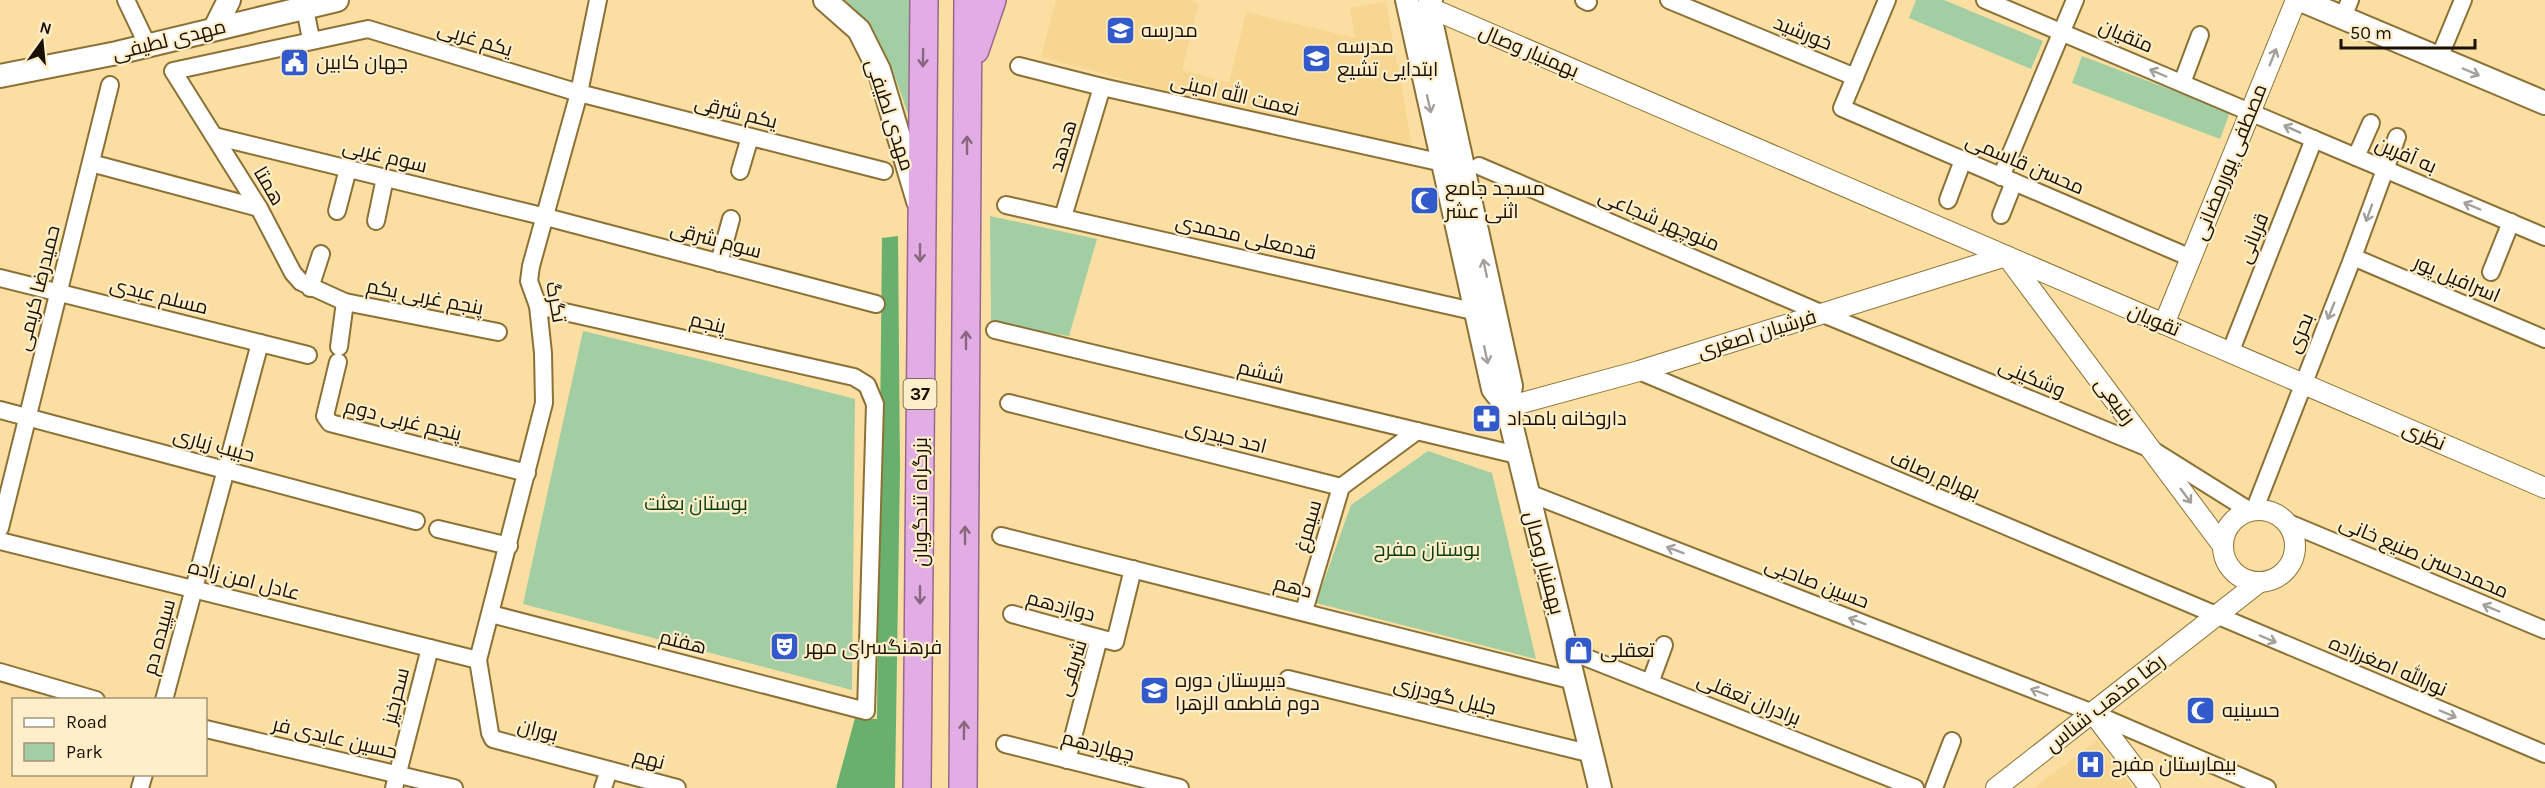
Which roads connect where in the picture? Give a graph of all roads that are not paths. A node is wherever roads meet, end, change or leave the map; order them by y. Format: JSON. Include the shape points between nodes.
{"nodes":[{"id":1,"x":126,"y":0,"type":"edge"},
{"id":2,"x":229,"y":0,"type":"edge"},
{"id":3,"x":337,"y":0,"type":"edge"},
{"id":4,"x":598,"y":0,"type":"edge"},
{"id":5,"x":825,"y":0,"type":"edge"},
{"id":6,"x":924,"y":0,"type":"edge"},
{"id":7,"x":968,"y":0,"type":"edge"},
{"id":8,"x":992,"y":0,"type":"edge"},
{"id":9,"x":1668,"y":0,"type":"edge"},
{"id":10,"x":1887,"y":0,"type":"edge"},
{"id":11,"x":1985,"y":0,"type":"edge"},
{"id":12,"x":2074,"y":0,"type":"edge"},
{"id":13,"x":2296,"y":0,"type":"edge"},
{"id":14,"x":2301,"y":0,"type":"edge"},
{"id":15,"x":2463,"y":0,"type":"edge"},
{"id":16,"x":303,"y":3,"type":"edge"},
{"id":17,"x":1418,"y":3,"type":"edge"},
{"id":18,"x":2346,"y":9,"type":"edge"},
{"id":19,"x":215,"y":28,"type":"junction"},
{"id":20,"x":2061,"y":32,"type":"junction"},
{"id":21,"x":2200,"y":35,"type":"dead end"},
{"id":22,"x":311,"y":39,"type":"junction"},
{"id":23,"x":147,"y":44,"type":"junction"},
{"id":24,"x":2439,"y":58,"type":"junction"},
{"id":25,"x":1019,"y":66,"type":"dead end"},
{"id":26,"x":968,"y":70,"type":"junction"},
{"id":27,"x":0,"y":76,"type":"edge"},
{"id":28,"x":1855,"y":77,"type":"junction"},
{"id":29,"x":2182,"y":83,"type":"junction"},
{"id":30,"x":110,"y":85,"type":"dead end"},
{"id":31,"x":1102,"y":87,"type":"junction"},
{"id":32,"x":579,"y":93,"type":"junction"},
{"id":33,"x":2545,"y":103,"type":"edge"},
{"id":34,"x":2251,"y":111,"type":"junction"},
{"id":35,"x":2371,"y":123,"type":"dead end"},
{"id":36,"x":214,"y":136,"type":"junction"},
{"id":37,"x":750,"y":137,"type":"junction"},
{"id":38,"x":2397,"y":137,"type":"dead end"},
{"id":39,"x":2314,"y":139,"type":"junction"},
{"id":40,"x":2356,"y":157,"type":"junction"},
{"id":41,"x":1963,"y":160,"type":"junction"},
{"id":42,"x":91,"y":163,"type":"junction"},
{"id":43,"x":1443,"y":163,"type":"junction"},
{"id":44,"x":1479,"y":166,"type":"dead end"},
{"id":45,"x":348,"y":169,"type":"junction"},
{"id":46,"x":2385,"y":170,"type":"junction"},
{"id":47,"x":740,"y":171,"type":"dead end"},
{"id":48,"x":884,"y":171,"type":"dead end"},
{"id":49,"x":385,"y":178,"type":"junction"},
{"id":50,"x":2007,"y":180,"type":"junction"},
{"id":51,"x":1948,"y":200,"type":"dead end"},
{"id":52,"x":1006,"y":205,"type":"dead end"},
{"id":53,"x":259,"y":208,"type":"junction"},
{"id":54,"x":921,"y":210,"type":"junction"},
{"id":55,"x":337,"y":211,"type":"dead end"},
{"id":56,"x":2001,"y":214,"type":"dead end"},
{"id":57,"x":1064,"y":217,"type":"junction"},
{"id":58,"x":546,"y":218,"type":"junction"},
{"id":59,"x":731,"y":219,"type":"dead end"},
{"id":60,"x":376,"y":221,"type":"dead end"},
{"id":61,"x":2511,"y":222,"type":"junction"},
{"id":62,"x":2545,"y":237,"type":"edge"},
{"id":63,"x":321,"y":254,"type":"dead end"},
{"id":64,"x":2006,"y":256,"type":"junction"},
{"id":65,"x":2353,"y":257,"type":"junction"},
{"id":66,"x":2191,"y":258,"type":"junction"},
{"id":67,"x":719,"y":263,"type":"junction"},
{"id":68,"x":2491,"y":272,"type":"dead end"},
{"id":69,"x":0,"y":278,"type":"edge"},
{"id":70,"x":310,"y":288,"type":"junction"},
{"id":71,"x":58,"y":293,"type":"junction"},
{"id":72,"x":345,"y":302,"type":"junction"},
{"id":73,"x":876,"y":304,"type":"dead end"},
{"id":74,"x":538,"y":306,"type":"junction"},
{"id":75,"x":1477,"y":312,"type":"junction"},
{"id":76,"x":1823,"y":314,"type":"junction"},
{"id":77,"x":2164,"y":324,"type":"junction"},
{"id":78,"x":995,"y":330,"type":"dead end"},
{"id":79,"x":498,"y":332,"type":"dead end"},
{"id":80,"x":2545,"y":339,"type":"edge"},
{"id":81,"x":260,"y":343,"type":"junction"},
{"id":82,"x":2230,"y":352,"type":"junction"},
{"id":83,"x":308,"y":355,"type":"dead end"},
{"id":84,"x":1639,"y":371,"type":"junction"},
{"id":85,"x":2302,"y":384,"type":"junction"},
{"id":86,"x":1009,"y":403,"type":"dead end"},
{"id":87,"x":1507,"y":407,"type":"junction"},
{"id":88,"x":0,"y":410,"type":"edge"},
{"id":89,"x":28,"y":417,"type":"junction"},
{"id":90,"x":1418,"y":431,"type":"junction"},
{"id":91,"x":2151,"y":449,"type":"junction"},
{"id":92,"x":1517,"y":455,"type":"junction"},
{"id":93,"x":225,"y":470,"type":"junction"},
{"id":94,"x":527,"y":473,"type":"junction"},
{"id":95,"x":1341,"y":487,"type":"junction"},
{"id":96,"x":2545,"y":488,"type":"edge"},
{"id":97,"x":1526,"y":492,"type":"junction"},
{"id":98,"x":2252,"y":511,"type":"junction"},
{"id":99,"x":416,"y":520,"type":"dead end"},
{"id":100,"x":2286,"y":522,"type":"junction"},
{"id":101,"x":0,"y":528,"type":"edge"},
{"id":102,"x":438,"y":529,"type":"dead end"},
{"id":103,"x":1001,"y":536,"type":"dead end"},
{"id":104,"x":0,"y":541,"type":"edge"},
{"id":105,"x":509,"y":546,"type":"junction"},
{"id":106,"x":2223,"y":546,"type":"junction"},
{"id":107,"x":1133,"y":568,"type":"junction"},
{"id":108,"x":2233,"y":572,"type":"junction"},
{"id":109,"x":2258,"y":583,"type":"junction"},
{"id":110,"x":194,"y":589,"type":"junction"},
{"id":111,"x":1304,"y":611,"type":"junction"},
{"id":112,"x":491,"y":614,"type":"junction"},
{"id":113,"x":1012,"y":614,"type":"dead end"},
{"id":114,"x":2214,"y":616,"type":"junction"},
{"id":115,"x":2545,"y":630,"type":"edge"},
{"id":116,"x":1099,"y":638,"type":"junction"},
{"id":117,"x":1664,"y":645,"type":"dead end"},
{"id":118,"x":430,"y":648,"type":"junction"},
{"id":119,"x":1567,"y":650,"type":"junction"},
{"id":120,"x":478,"y":660,"type":"junction"},
{"id":121,"x":0,"y":672,"type":"edge"},
{"id":122,"x":1288,"y":679,"type":"dead end"},
{"id":123,"x":1574,"y":681,"type":"junction"},
{"id":124,"x":1650,"y":683,"type":"junction"},
{"id":125,"x":92,"y":698,"type":"edge"},
{"id":126,"x":164,"y":698,"type":"edge"},
{"id":127,"x":866,"y":711,"type":"joint"},
{"id":128,"x":2093,"y":713,"type":"junction"},
{"id":129,"x":207,"y":729,"type":"edge"},
{"id":130,"x":1952,"y":741,"type":"dead end"},
{"id":131,"x":1005,"y":744,"type":"dead end"},
{"id":132,"x":1592,"y":754,"type":"junction"},
{"id":133,"x":2545,"y":754,"type":"edge"},
{"id":134,"x":1067,"y":760,"type":"junction"},
{"id":135,"x":609,"y":770,"type":"junction"},
{"id":136,"x":396,"y":781,"type":"edge"},
{"id":137,"x":454,"y":788,"type":"edge"},
{"id":138,"x":603,"y":788,"type":"edge"},
{"id":139,"x":677,"y":788,"type":"edge"},
{"id":140,"x":917,"y":788,"type":"edge"},
{"id":141,"x":963,"y":788,"type":"edge"},
{"id":142,"x":1180,"y":788,"type":"edge"},
{"id":143,"x":1600,"y":788,"type":"edge"},
{"id":144,"x":1915,"y":788,"type":"edge"},
{"id":145,"x":1934,"y":788,"type":"edge"},
{"id":146,"x":1996,"y":788,"type":"edge"},
{"id":147,"x":2150,"y":788,"type":"edge"},
{"id":148,"x":2266,"y":788,"type":"edge"}],
"edges":[{"from":1,"to":23,"type":"street"},
{"from":2,"to":19,"type":"main road"},
{"from":3,"to":16,"type":"main road","name":"مهدی لطیفی"},
{"from":4,"to":32,"type":"street","name":"تگرگ"},
{"from":5,"to":54,"type":"main road","name":"مهدی لطیفی","via":[[859,30],[879,70]]},
{"from":6,"to":54,"type":"highway","name":"بزرگراه تندگویان","number":"37","one_way":true},
{"from":7,"to":26,"type":"highway","number":"37"},
{"from":8,"to":26,"type":"highway"},
{"from":9,"to":28,"type":"street","name":"خورشید"},
{"from":10,"to":28,"type":"street"},
{"from":11,"to":20,"type":"street","name":"متقیان"},
{"from":12,"to":20,"type":"street"},
{"from":34,"to":13,"type":"street","name":"مصطفی پوررمضانی","one_way":true},
{"from":14,"to":18,"type":"main road"},
{"from":15,"to":24,"type":"street"},
{"from":16,"to":19,"type":"main road","name":"مهدی لطیفی"},
{"from":16,"to":22,"type":"street"},
{"from":17,"to":43,"type":"main road","name":"بهمنیار وصال","one_way":true},
{"from":17,"to":64,"type":"street","name":"بهمنیار وصال"},
{"from":87,"to":17,"type":"main road","name":"بهمنیار وصال","one_way":true,"via":[[1511,386]]},
{"from":18,"to":24,"type":"main road"},
{"from":19,"to":23,"type":"main road","name":"مهدی لطیفی"},
{"from":29,"to":20,"type":"street","name":"متقیان","one_way":true},
{"from":20,"to":50,"type":"street"},
{"from":21,"to":29,"type":"street"},
{"from":22,"to":32,"type":"street","name":"یکم غربی","via":[[359,29],[376,30]]},
{"from":22,"to":36,"type":"street","name":"همتا","via":[[173,71]]},
{"from":23,"to":27,"type":"main road","name":"مهدی لطیفی"},
{"from":24,"to":33,"type":"main road","one_way":true},
{"from":25,"to":31,"type":"street","name":"نعمت الله امینی"},
{"from":141,"to":26,"type":"highway","number":"37","one_way":true},
{"from":28,"to":41,"type":"street","name":"محسن قاسمی","via":[[1842,108]]},
{"from":29,"to":34,"type":"street","name":"متقیان"},
{"from":30,"to":42,"type":"street","name":"حمیدرضا کریمی"},
{"from":31,"to":43,"type":"street","name":"نعمت الله امینی"},
{"from":31,"to":57,"type":"street","name":"هدهد"},
{"from":32,"to":37,"type":"street","name":"یکم شرقی"},
{"from":32,"to":58,"type":"street","name":"تگرگ"},
{"from":39,"to":34,"type":"street","name":"به آفرین","one_way":true},
{"from":34,"to":66,"type":"street","name":"مصطفی پوررمضانی"},
{"from":35,"to":40,"type":"street"},
{"from":36,"to":45,"type":"street","name":"سوم غربی"},
{"from":36,"to":53,"type":"street","name":"همتا"},
{"from":37,"to":47,"type":"street"},
{"from":37,"to":48,"type":"street","name":"یکم شرقی"},
{"from":38,"to":46,"type":"street","name":"بحری"},
{"from":39,"to":40,"type":"street","name":"به آفرین"},
{"from":39,"to":82,"type":"street","name":"قربانی"},
{"from":40,"to":46,"type":"street","name":"به آفرین"},
{"from":41,"to":50,"type":"street","name":"محسن قاسمی"},
{"from":41,"to":51,"type":"street"},
{"from":42,"to":53,"type":"street"},
{"from":42,"to":71,"type":"street","name":"حمیدرضا کریمی"},
{"from":43,"to":75,"type":"main road","name":"بهمنیار وصال"},
{"from":44,"to":76,"type":"street","name":"منوچهر شجاعی"},
{"from":45,"to":49,"type":"street","name":"سوم غربی"},
{"from":45,"to":55,"type":"street"},
{"from":61,"to":46,"type":"street","name":"به آفرین","one_way":true},
{"from":46,"to":65,"type":"street","name":"بحری","one_way":true},
{"from":49,"to":58,"type":"street","name":"سوم غربی"},
{"from":49,"to":60,"type":"street"},
{"from":50,"to":56,"type":"street"},
{"from":50,"to":66,"type":"street","name":"محسن قاسمی"},
{"from":52,"to":57,"type":"street","name":"قدمعلی محمدی"},
{"from":53,"to":70,"type":"street","name":"همتا","via":[[292,273]]},
{"from":54,"to":140,"type":"highway","name":"بزرگراه تندگویان","number":"37","one_way":true},
{"from":57,"to":75,"type":"street","name":"قدمعلی محمدی"},
{"from":58,"to":67,"type":"street","name":"سوم شرقی"},
{"from":58,"to":74,"type":"street","name":"تگرگ","via":[[530,281]]},
{"from":59,"to":67,"type":"street"},
{"from":61,"to":62,"type":"street","name":"به آفرین"},
{"from":61,"to":68,"type":"street"},
{"from":63,"to":70,"type":"street"},
{"from":64,"to":76,"type":"street","name":"فرشیان اصغری"},
{"from":64,"to":77,"type":"street","name":"تقویان"},
{"from":64,"to":91,"type":"street","name":"رفیعی"},
{"from":65,"to":80,"type":"street","name":"اسرافیل پور"},
{"from":65,"to":85,"type":"street","name":"بحری","one_way":true},
{"from":66,"to":77,"type":"street","name":"مصطفی پوررمضانی"},
{"from":67,"to":73,"type":"street","name":"سوم شرقی"},
{"from":69,"to":71,"type":"street","name":"مسلم عبدی"},
{"from":70,"to":72,"type":"street","name":"همتا"},
{"from":71,"to":81,"type":"street","name":"مسلم عبدی"},
{"from":71,"to":89,"type":"street","name":"حمیدرضا کریمی"},
{"from":72,"to":79,"type":"street","name":"پنجم غربی یکم"},
{"from":72,"to":94,"type":"street","name":"پنجم غربی دوم","via":[[325,416],[330,423]]},
{"from":74,"to":94,"type":"street","name":"تگرگ","via":[[544,403]]},
{"from":74,"to":127,"type":"street","name":"پنجم","via":[[854,377],[867,385],[876,404]]},
{"from":75,"to":87,"type":"main road","name":"بهمنیار وصال","one_way":true,"via":[[1493,389]]},
{"from":76,"to":84,"type":"street","name":"فرشیان اصغری"},
{"from":76,"to":91,"type":"street","name":"وشکینی"},
{"from":77,"to":82,"type":"street","name":"تقویان"},
{"from":78,"to":90,"type":"street","name":"ششم"},
{"from":81,"to":83,"type":"street","name":"مسلم عبدی"},
{"from":81,"to":93,"type":"street","name":"سپیده دم"},
{"from":82,"to":85,"type":"street","name":"تقویان"},
{"from":84,"to":87,"type":"street","name":"فرشیان اصغری"},
{"from":84,"to":114,"type":"street","name":"بهرام رصاف"},
{"from":85,"to":96,"type":"street","name":"نظری"},
{"from":85,"to":98,"type":"street","name":"بحری"},
{"from":86,"to":95,"type":"street","name":"احد حیدری"},
{"from":87,"to":92,"type":"main road","name":"بهمنیار وصال"},
{"from":88,"to":89,"type":"street","name":"حبیب زیاری"},
{"from":89,"to":93,"type":"street","name":"حبیب زیاری"},
{"from":89,"to":101,"type":"street","name":"حمیدرضا کریمی"},
{"from":90,"to":92,"type":"street","name":"ششم"},
{"from":90,"to":95,"type":"street"},
{"from":91,"to":98,"type":"street","name":"وشکینی"},
{"from":91,"to":106,"type":"street","name":"رفیعی","one_way":true},
{"from":92,"to":97,"type":"main road","name":"بهمنیار وصال"},
{"from":93,"to":99,"type":"street","name":"حبیب زیاری"},
{"from":93,"to":110,"type":"street","name":"سپیده دم"},
{"from":94,"to":105,"type":"street","name":"تگرگ"},
{"from":95,"to":111,"type":"street","name":"سیمرغ"},
{"from":97,"to":119,"type":"main road","name":"بهمنیار وصال"},
{"from":128,"to":97,"type":"street","name":"حسین صاحبی","one_way":true},
{"from":98,"to":100,"type":"street","via":[[2270,512]]},
{"from":98,"to":106,"type":"street","via":[[2234,521]]},
{"from":100,"to":109,"type":"street","via":[[2295,539],[2294,558],[2284,573]]},
{"from":115,"to":100,"type":"street","name":"محمدحسن صنیع خانی","one_way":true},
{"from":102,"to":105,"type":"street"},
{"from":103,"to":107,"type":"street","name":"دهم"},
{"from":104,"to":110,"type":"street","name":"عادل امن زاده"},
{"from":105,"to":112,"type":"street","name":"تگرگ"},
{"from":106,"to":108,"type":"street"},
{"from":107,"to":111,"type":"street","name":"دهم"},
{"from":107,"to":116,"type":"street","name":"شریفی","via":[[1115,642]]},
{"from":108,"to":109,"type":"street"},
{"from":108,"to":114,"type":"street","name":"رضا مذهب شناس"},
{"from":109,"to":114,"type":"street","name":"رضا مذهب شناس"},
{"from":110,"to":118,"type":"street","name":"عادل امن زاده"},
{"from":110,"to":126,"type":"street","name":"سپیده دم"},
{"from":111,"to":123,"type":"street","name":"دهم"},
{"from":112,"to":120,"type":"street","name":"بوران"},
{"from":112,"to":127,"type":"street","name":"هفتم"},
{"from":113,"to":116,"type":"street","name":"دوازدهم"},
{"from":114,"to":128,"type":"street","name":"رضا مذهب شناس"},
{"from":114,"to":133,"type":"street","name":"نورالله اصغرزاده","one_way":true},
{"from":116,"to":134,"type":"street","name":"شریفی"},
{"from":117,"to":124,"type":"street"},
{"from":118,"to":120,"type":"street","name":"عادل امن زاده"},
{"from":118,"to":136,"type":"street","name":"سحرخیز"},
{"from":119,"to":123,"type":"main road","name":"بهمنیار وصال"},
{"from":119,"to":124,"type":"street","name":"برادران تعقلی"},
{"from":120,"to":135,"type":"street","name":"بوران","via":[[493,739]]},
{"from":121,"to":125,"type":"street"},
{"from":122,"to":132,"type":"street","name":"جلیل گودرزی"},
{"from":123,"to":132,"type":"main road","name":"بهمنیار وصال"},
{"from":124,"to":144,"type":"street","name":"برادران تعقلی"},
{"from":128,"to":146,"type":"street","name":"رضا مذهب شناس"},
{"from":128,"to":147,"type":"street"},
{"from":128,"to":148,"type":"street","name":"حسین صاحبی"},
{"from":129,"to":136,"type":"street","name":"حسین عابدی‌ فر"},
{"from":130,"to":145,"type":"street"},
{"from":131,"to":134,"type":"street","name":"چهاردهم"},
{"from":132,"to":143,"type":"main road","name":"بهمنیار وصال"},
{"from":134,"to":142,"type":"street","name":"چهاردهم"},
{"from":135,"to":138,"type":"street"},
{"from":135,"to":139,"type":"street","name":"نهم"},
{"from":136,"to":137,"type":"street","name":"حسین عابدی‌ فر"}]}
